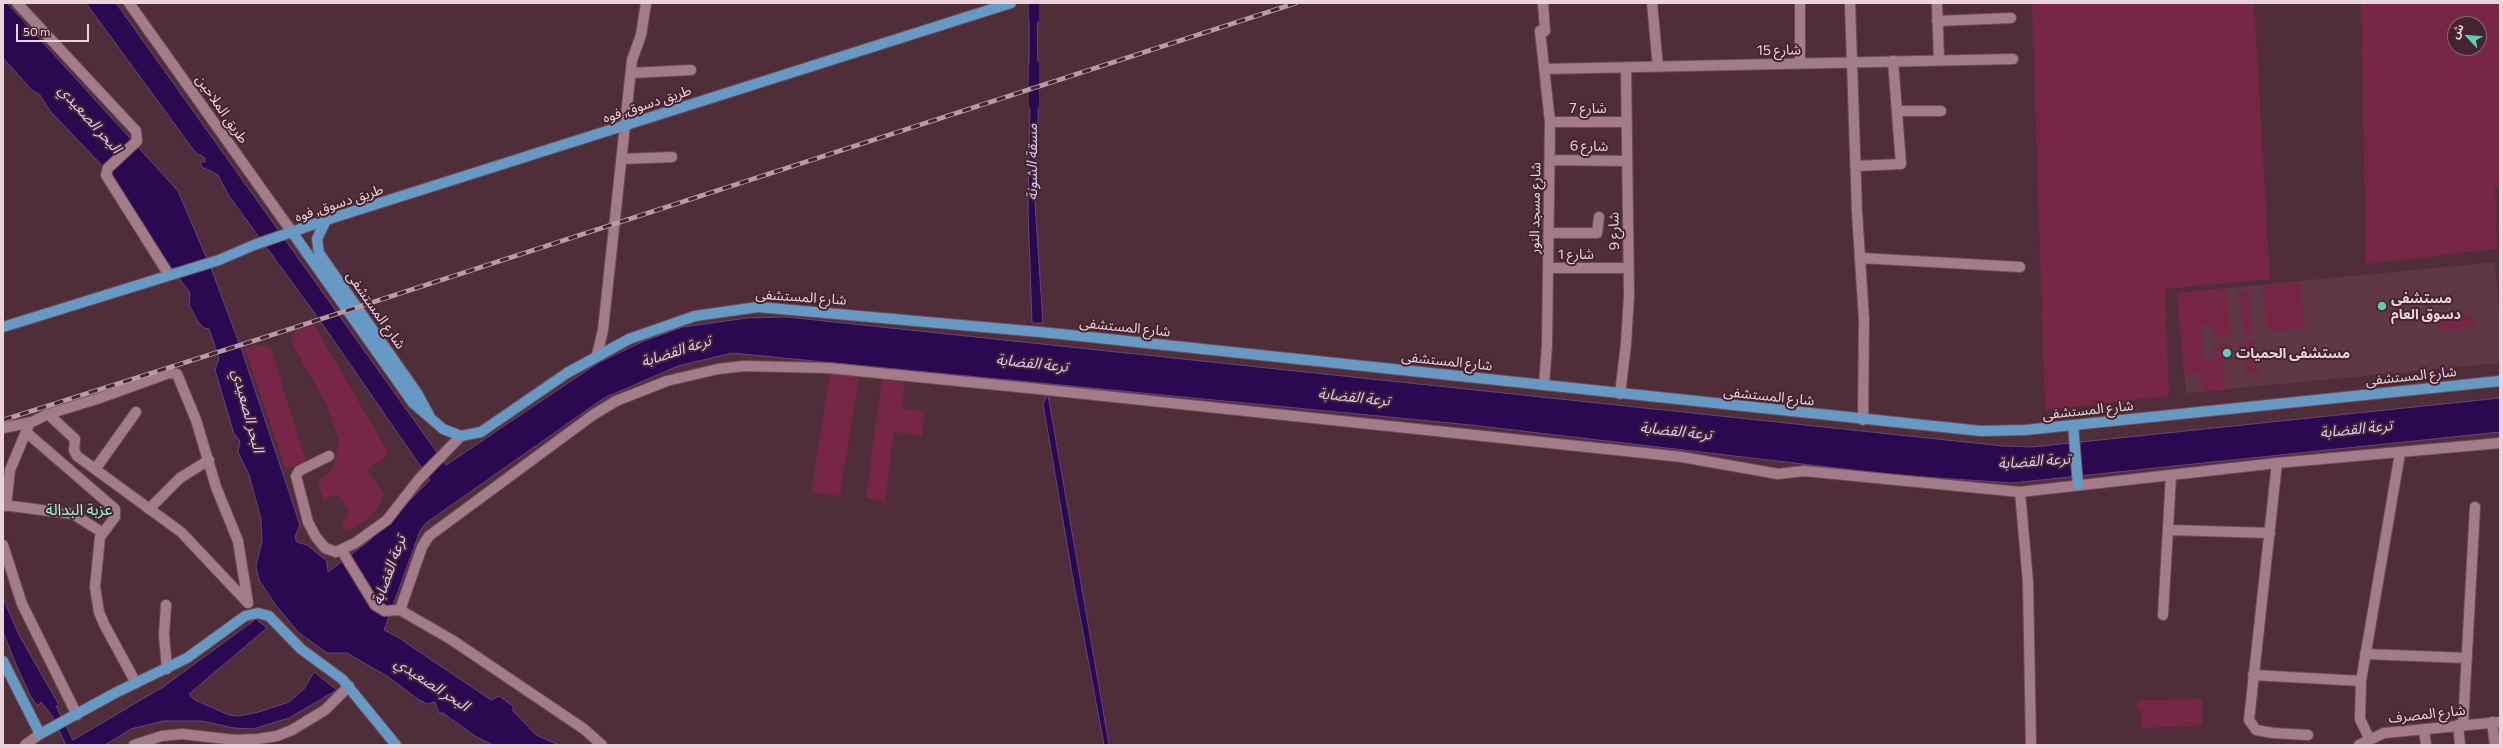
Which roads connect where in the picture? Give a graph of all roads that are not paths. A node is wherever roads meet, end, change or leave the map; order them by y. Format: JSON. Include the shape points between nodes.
{"nodes":[{"id":1,"x":17,"y":3,"type":"edge"},
{"id":2,"x":129,"y":3,"type":"edge"},
{"id":3,"x":646,"y":3,"type":"edge"},
{"id":4,"x":1012,"y":3,"type":"edge"},
{"id":5,"x":1544,"y":3,"type":"edge"},
{"id":6,"x":1652,"y":3,"type":"edge"},
{"id":7,"x":1800,"y":3,"type":"edge"},
{"id":8,"x":1850,"y":3,"type":"edge"},
{"id":9,"x":1936,"y":3,"type":"edge"},
{"id":10,"x":2011,"y":18,"type":"dead end"},
{"id":11,"x":1937,"y":21,"type":"junction"},
{"id":12,"x":2013,"y":59,"type":"dead end"},
{"id":13,"x":1939,"y":60,"type":"junction"},
{"id":14,"x":1893,"y":61,"type":"junction"},
{"id":15,"x":1852,"y":62,"type":"junction"},
{"id":16,"x":1800,"y":64,"type":"junction"},
{"id":17,"x":1626,"y":67,"type":"junction"},
{"id":18,"x":1658,"y":67,"type":"junction"},
{"id":19,"x":1544,"y":69,"type":"junction"},
{"id":20,"x":690,"y":70,"type":"dead end"},
{"id":21,"x":631,"y":73,"type":"junction"},
{"id":22,"x":1897,"y":111,"type":"junction"},
{"id":23,"x":1941,"y":111,"type":"dead end"},
{"id":24,"x":1550,"y":122,"type":"junction"},
{"id":25,"x":1627,"y":122,"type":"junction"},
{"id":26,"x":624,"y":126,"type":"junction"},
{"id":27,"x":672,"y":157,"type":"dead end"},
{"id":28,"x":622,"y":158,"type":"junction"},
{"id":29,"x":1550,"y":160,"type":"junction"},
{"id":30,"x":1627,"y":161,"type":"junction"},
{"id":31,"x":1856,"y":166,"type":"junction"},
{"id":32,"x":1599,"y":217,"type":"dead end"},
{"id":33,"x":326,"y":220,"type":"junction"},
{"id":34,"x":292,"y":232,"type":"junction"},
{"id":35,"x":1549,"y":233,"type":"junction"},
{"id":36,"x":1861,"y":258,"type":"junction"},
{"id":37,"x":2020,"y":267,"type":"dead end"},
{"id":38,"x":1548,"y":268,"type":"junction"},
{"id":39,"x":1628,"y":268,"type":"junction"},
{"id":40,"x":324,"y":269,"type":"junction"},
{"id":41,"x":172,"y":274,"type":"junction"},
{"id":42,"x":3,"y":327,"type":"edge"},
{"id":43,"x":597,"y":355,"type":"junction"},
{"id":44,"x":2500,"y":381,"type":"edge"},
{"id":45,"x":1544,"y":385,"type":"junction"},
{"id":46,"x":1620,"y":394,"type":"junction"},
{"id":47,"x":136,"y":412,"type":"dead end"},
{"id":48,"x":48,"y":414,"type":"junction"},
{"id":49,"x":1863,"y":420,"type":"junction"},
{"id":50,"x":32,"y":422,"type":"junction"},
{"id":51,"x":3,"y":428,"type":"edge"},
{"id":52,"x":2074,"y":430,"type":"junction"},
{"id":53,"x":26,"y":432,"type":"junction"},
{"id":54,"x":461,"y":436,"type":"junction"},
{"id":55,"x":2500,"y":443,"type":"edge"},
{"id":56,"x":2400,"y":453,"type":"junction"},
{"id":57,"x":329,"y":456,"type":"dead end"},
{"id":58,"x":209,"y":460,"type":"junction"},
{"id":59,"x":2277,"y":463,"type":"junction"},
{"id":60,"x":96,"y":468,"type":"junction"},
{"id":61,"x":2171,"y":476,"type":"junction"},
{"id":62,"x":2077,"y":482,"type":"junction"},
{"id":63,"x":2020,"y":492,"type":"junction"},
{"id":64,"x":4,"y":505,"type":"edge"},
{"id":65,"x":2475,"y":507,"type":"dead end"},
{"id":66,"x":149,"y":509,"type":"junction"},
{"id":67,"x":2168,"y":530,"type":"junction"},
{"id":68,"x":103,"y":533,"type":"junction"},
{"id":69,"x":2270,"y":533,"type":"junction"},
{"id":70,"x":3,"y":545,"type":"edge"},
{"id":71,"x":342,"y":551,"type":"junction"},
{"id":72,"x":248,"y":603,"type":"junction"},
{"id":73,"x":166,"y":605,"type":"dead end"},
{"id":74,"x":400,"y":610,"type":"junction"},
{"id":75,"x":258,"y":613,"type":"junction"},
{"id":76,"x":2163,"y":615,"type":"dead end"},
{"id":77,"x":2365,"y":654,"type":"junction"},
{"id":78,"x":2467,"y":658,"type":"junction"},
{"id":79,"x":3,"y":662,"type":"edge"},
{"id":80,"x":167,"y":669,"type":"junction"},
{"id":81,"x":2253,"y":675,"type":"junction"},
{"id":82,"x":2362,"y":681,"type":"junction"},
{"id":83,"x":345,"y":682,"type":"junction"},
{"id":84,"x":136,"y":683,"type":"junction"},
{"id":85,"x":73,"y":717,"type":"junction"},
{"id":86,"x":2496,"y":722,"type":"edge"},
{"id":87,"x":2460,"y":725,"type":"junction"},
{"id":88,"x":2424,"y":729,"type":"junction"},
{"id":89,"x":40,"y":734,"type":"junction"},
{"id":90,"x":2308,"y":735,"type":"dead end"},
{"id":91,"x":2370,"y":738,"type":"junction"},
{"id":92,"x":25,"y":745,"type":"edge"},
{"id":93,"x":134,"y":745,"type":"edge"},
{"id":94,"x":396,"y":745,"type":"edge"},
{"id":95,"x":602,"y":745,"type":"edge"},
{"id":96,"x":2031,"y":745,"type":"edge"},
{"id":97,"x":2359,"y":745,"type":"edge"},
{"id":98,"x":2426,"y":745,"type":"edge"},
{"id":99,"x":2460,"y":745,"type":"edge"},
{"id":100,"x":2495,"y":745,"type":"edge"}],
"edges":[{"from":1,"to":41,"type":"street","via":[[136,131],[139,138],[108,168],[107,178]]},
{"from":2,"to":34,"type":"street","name":"طريق الملاحين"},
{"from":3,"to":21,"type":"street"},
{"from":4,"to":26,"type":"main road","name":"طريق دسوق, فوه"},
{"from":5,"to":19,"type":"street","name":"شارع مسجد النور"},
{"from":6,"to":18,"type":"street"},
{"from":7,"to":16,"type":"street"},
{"from":8,"to":15,"type":"street"},
{"from":9,"to":11,"type":"street"},
{"from":10,"to":11,"type":"street"},
{"from":11,"to":13,"type":"street"},
{"from":12,"to":13,"type":"street","name":"شارع 15"},
{"from":13,"to":14,"type":"street","name":"شارع 15"},
{"from":14,"to":15,"type":"street","name":"شارع 15"},
{"from":14,"to":22,"type":"street"},
{"from":15,"to":16,"type":"street","name":"شارع 15"},
{"from":15,"to":31,"type":"street"},
{"from":16,"to":18,"type":"street","name":"شارع 15"},
{"from":17,"to":18,"type":"street","name":"شارع 15"},
{"from":17,"to":19,"type":"street","name":"شارع 15"},
{"from":17,"to":25,"type":"street","name":"شارع 9"},
{"from":19,"to":24,"type":"street","name":"شارع مسجد النور"},
{"from":20,"to":21,"type":"street"},
{"from":21,"to":26,"type":"street"},
{"from":22,"to":23,"type":"street"},
{"from":22,"to":31,"type":"street","via":[[1901,164]]},
{"from":24,"to":25,"type":"street","name":"شارع 7"},
{"from":24,"to":29,"type":"street","name":"شارع مسجد النور"},
{"from":25,"to":30,"type":"street","name":"شارع 9"},
{"from":26,"to":28,"type":"street"},
{"from":26,"to":33,"type":"main road","name":"طريق دسوق, فوه"},
{"from":27,"to":28,"type":"street"},
{"from":28,"to":43,"type":"street","via":[[603,330]]},
{"from":29,"to":30,"type":"street","name":"شارع 6"},
{"from":29,"to":35,"type":"street","name":"شارع مسجد النور"},
{"from":30,"to":39,"type":"street","name":"شارع 9"},
{"from":31,"to":36,"type":"street"},
{"from":32,"to":35,"type":"street","via":[[1597,234]]},
{"from":33,"to":34,"type":"main road","name":"طريق دسوق, فوه"},
{"from":33,"to":40,"type":"main road","name":"شارع المستشفى","via":[[316,244]]},
{"from":34,"to":40,"type":"main road","name":"شارع المستشفى"},
{"from":34,"to":41,"type":"main road","name":"طريق دسوق, فوه","via":[[220,260]]},
{"from":35,"to":38,"type":"street","name":"شارع مسجد النور"},
{"from":36,"to":37,"type":"street"},
{"from":36,"to":49,"type":"street","via":[[1864,320]]},
{"from":38,"to":39,"type":"street","name":"شارع 1"},
{"from":38,"to":45,"type":"street","name":"شارع مسجد النور"},
{"from":39,"to":46,"type":"street","name":"شارع 9","via":[[1627,332]]},
{"from":40,"to":54,"type":"main road","name":"شارع المستشفى","via":[[418,393],[429,414],[443,429]]},
{"from":41,"to":42,"type":"main road"},
{"from":43,"to":45,"type":"main road","name":"شارع المستشفى","via":[[642,334],[695,316],[740,308],[777,308],[1051,333]]},
{"from":43,"to":54,"type":"main road","name":"شارع المستشفى","via":[[481,432]]},
{"from":44,"to":52,"type":"main road","name":"شارع المستشفى"},
{"from":45,"to":46,"type":"main road","name":"شارع المستشفى"},
{"from":46,"to":49,"type":"main road","name":"شارع المستشفى"},
{"from":47,"to":60,"type":"street"},
{"from":48,"to":50,"type":"street"},
{"from":48,"to":58,"type":"street","via":[[175,373],[179,376]]},
{"from":48,"to":60,"type":"street","via":[[75,439],[74,450],[77,456]]},
{"from":49,"to":52,"type":"main road","name":"شارع المستشفى","via":[[1981,431]]},
{"from":50,"to":51,"type":"street"},
{"from":50,"to":53,"type":"street"},
{"from":52,"to":62,"type":"main road"},
{"from":53,"to":64,"type":"street","via":[[10,470]]},
{"from":53,"to":68,"type":"street","via":[[115,509],[115,518]]},
{"from":54,"to":71,"type":"street","via":[[388,520]]},
{"from":55,"to":56,"type":"street"},
{"from":56,"to":59,"type":"street"},
{"from":56,"to":77,"type":"street"},
{"from":57,"to":71,"type":"street","via":[[299,471],[296,480],[308,522],[316,537],[331,551]]},
{"from":58,"to":66,"type":"street","via":[[180,478]]},
{"from":58,"to":72,"type":"street","via":[[216,487],[238,541]]},
{"from":59,"to":61,"type":"street"},
{"from":59,"to":69,"type":"street"},
{"from":60,"to":66,"type":"street"},
{"from":61,"to":62,"type":"street"},
{"from":61,"to":67,"type":"street"},
{"from":62,"to":63,"type":"street"},
{"from":63,"to":74,"type":"street","via":[[1804,471],[1778,474],[1682,457],[828,368],[744,366],[692,374],[667,381],[629,396],[593,415],[429,536],[422,547]]},
{"from":63,"to":96,"type":"street","via":[[2028,582]]},
{"from":64,"to":68,"type":"street","via":[[73,514]]},
{"from":65,"to":78,"type":"street"},
{"from":66,"to":72,"type":"street","via":[[181,532]]},
{"from":67,"to":69,"type":"street"},
{"from":67,"to":76,"type":"street"},
{"from":68,"to":84,"type":"street","via":[[98,542],[95,576],[100,612],[109,635]]},
{"from":69,"to":81,"type":"street"},
{"from":70,"to":85,"type":"street","via":[[22,604]]},
{"from":71,"to":74,"type":"street","via":[[375,605],[385,611]]},
{"from":72,"to":75,"type":"street"},
{"from":73,"to":80,"type":"street","via":[[164,635]]},
{"from":74,"to":95,"type":"street","via":[[452,640],[523,687],[584,729]]},
{"from":75,"to":80,"type":"main road","via":[[245,616],[209,643]]},
{"from":75,"to":83,"type":"main road","via":[[275,623],[301,649]]},
{"from":77,"to":78,"type":"street"},
{"from":77,"to":82,"type":"street"},
{"from":78,"to":87,"type":"street"},
{"from":79,"to":89,"type":"main road"},
{"from":80,"to":84,"type":"main road"},
{"from":81,"to":82,"type":"street"},
{"from":81,"to":90,"type":"street","via":[[2249,720],[2253,728],[2273,733]]},
{"from":82,"to":91,"type":"street","via":[[2360,719]]},
{"from":83,"to":93,"type":"street","via":[[320,714],[277,736],[235,740],[182,734],[162,736]]},
{"from":83,"to":94,"type":"main road"},
{"from":84,"to":85,"type":"main road"},
{"from":85,"to":89,"type":"main road"},
{"from":86,"to":87,"type":"street","name":"شارع المصرف"},
{"from":86,"to":100,"type":"street"},
{"from":87,"to":88,"type":"street","name":"شارع المصرف"},
{"from":87,"to":99,"type":"street"},
{"from":88,"to":91,"type":"street","name":"شارع المصرف","via":[[2384,732]]},
{"from":88,"to":98,"type":"street"},
{"from":89,"to":92,"type":"street"},
{"from":91,"to":97,"type":"street","name":"شارع المصرف"}]}
